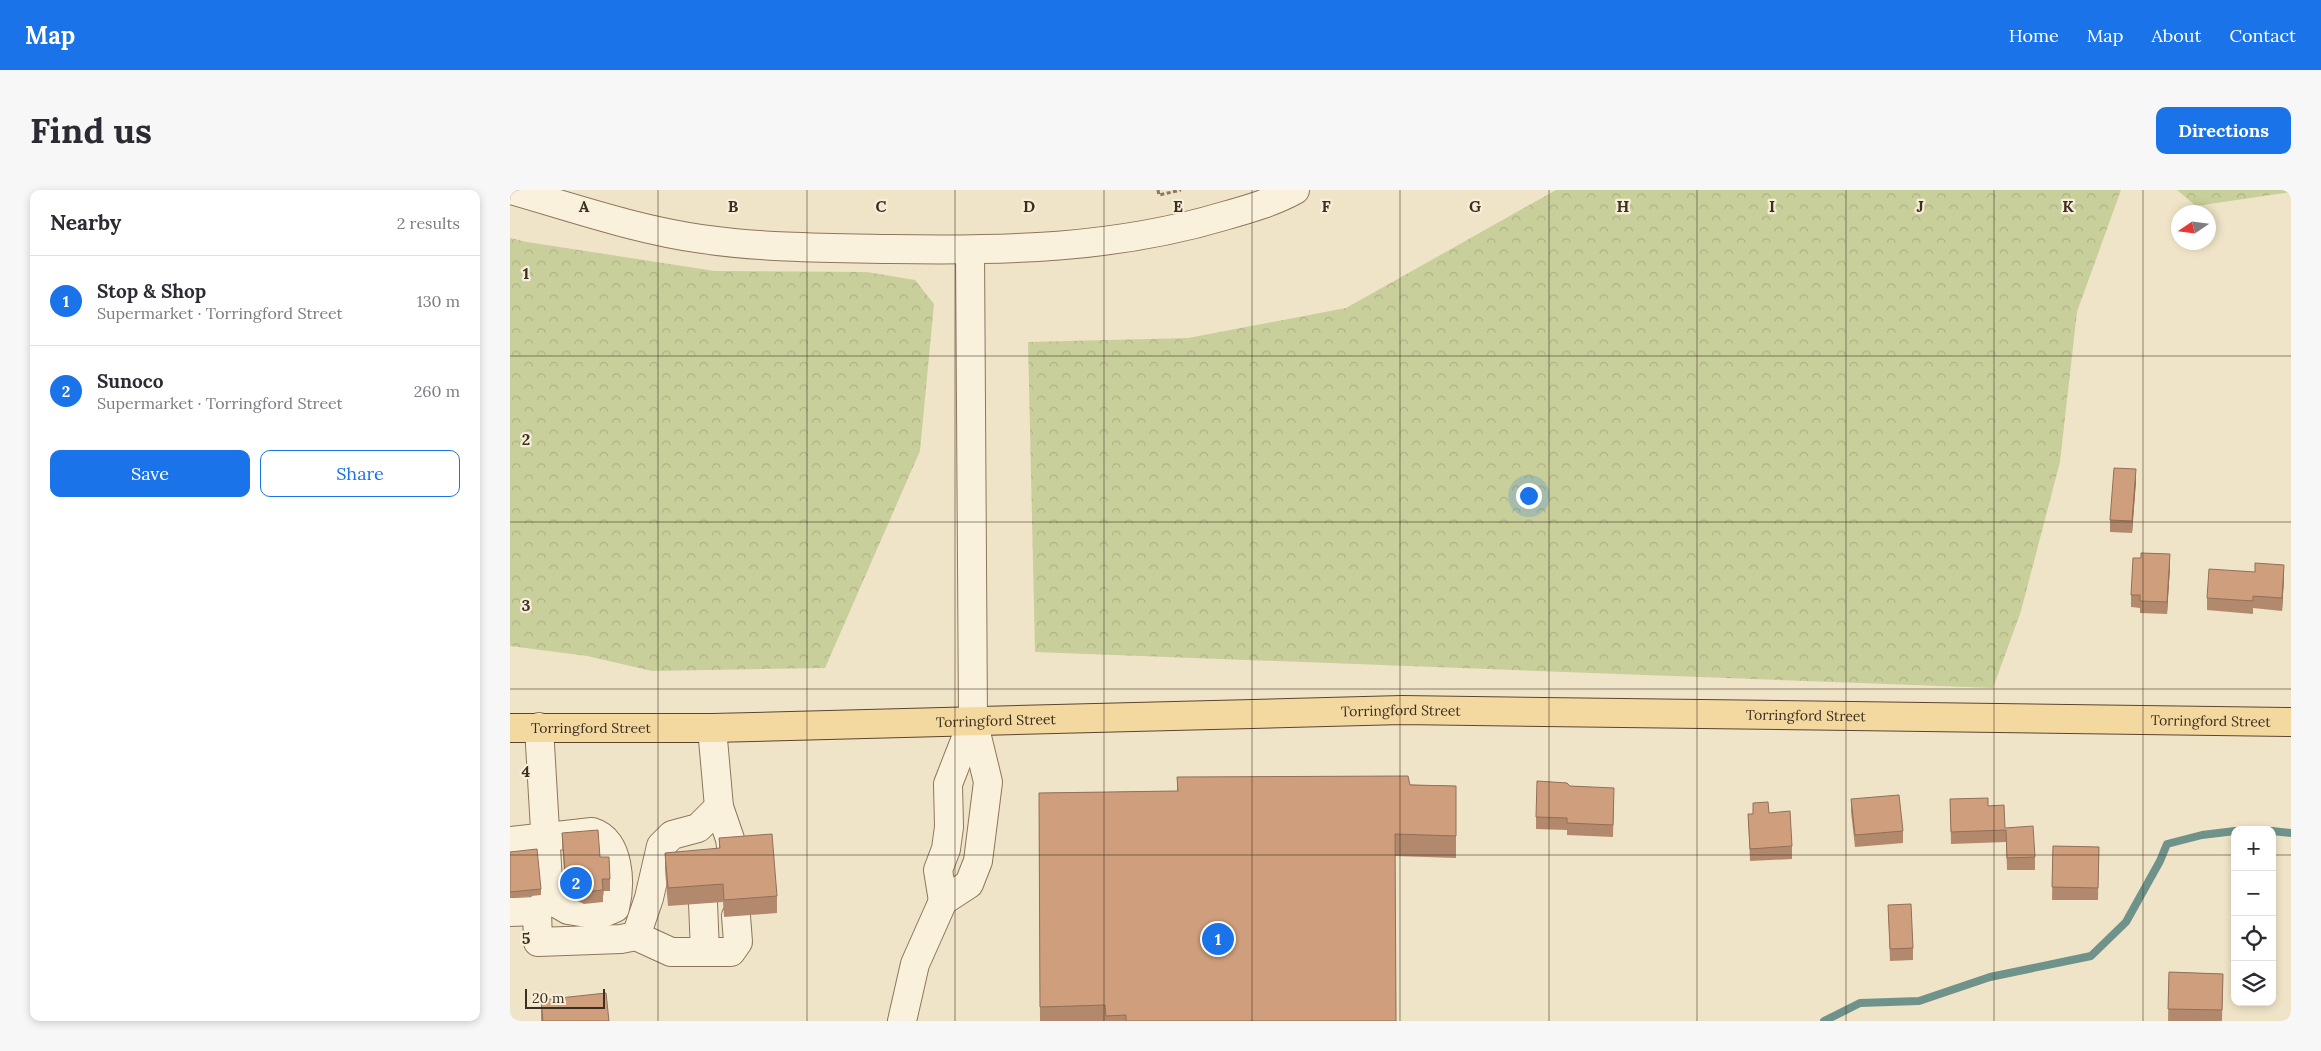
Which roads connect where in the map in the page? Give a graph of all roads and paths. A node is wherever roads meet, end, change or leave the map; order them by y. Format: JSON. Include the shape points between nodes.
{"nodes":[{"id":1,"x":511,"y":190,"type":"edge"},
{"id":2,"x":1158,"y":190,"type":"edge"},
{"id":3,"x":1181,"y":190,"type":"edge"},
{"id":4,"x":1295,"y":190,"type":"edge"},
{"id":5,"x":970,"y":250,"type":"junction"},
{"id":6,"x":973,"y":720,"type":"junction"},
{"id":7,"x":2291,"y":722,"type":"edge"},
{"id":8,"x":539,"y":727,"type":"junction"},
{"id":9,"x":510,"y":728,"type":"edge"},
{"id":10,"x":712,"y":728,"type":"junction"},
{"id":11,"x":719,"y":807,"type":"junction"},
{"id":12,"x":698,"y":828,"type":"junction"},
{"id":13,"x":546,"y":838,"type":"junction"},
{"id":14,"x":510,"y":841,"type":"edge"},
{"id":15,"x":732,"y":854,"type":"edge"},
{"id":16,"x":700,"y":858,"type":"edge"},
{"id":17,"x":943,"y":902,"type":"junction"},
{"id":18,"x":703,"y":903,"type":"edge"},
{"id":19,"x":543,"y":905,"type":"junction"},
{"id":20,"x":510,"y":912,"type":"edge"},
{"id":21,"x":736,"y":916,"type":"edge"},
{"id":22,"x":636,"y":936,"type":"junction"},
{"id":23,"x":706,"y":952,"type":"junction"},
{"id":24,"x":902,"y":1021,"type":"edge"}],
"edges":[{"from":1,"to":5,"type":"lane","via":[[596,216],[701,239],[814,248]]},
{"from":2,"to":3,"type":"path","via":[[1159,195]]},
{"from":4,"to":5,"type":"lane","via":[[1278,200],[1182,229],[1071,246]]},
{"from":5,"to":6,"type":"lane"},
{"from":6,"to":7,"type":"main road","name":"Torringford Street","via":[[1402,710]]},
{"from":6,"to":10,"type":"main road","name":"Torringford Street"},
{"from":6,"to":17,"type":"lane","via":[[948,784],[949,827],[946,849],[938,870]]},
{"from":6,"to":17,"type":"lane","via":[[988,782],[978,861],[969,884]]},
{"from":8,"to":9,"type":"main road","name":"Torringford Street"},
{"from":8,"to":10,"type":"main road","name":"Torringford Street"},
{"from":8,"to":13,"type":"lane"},
{"from":10,"to":11,"type":"lane"},
{"from":11,"to":12,"type":"lane"},
{"from":11,"to":15,"type":"lane"},
{"from":12,"to":16,"type":"lane"},
{"from":12,"to":22,"type":"lane","via":[[672,835],[661,846],[657,870]]},
{"from":13,"to":14,"type":"lane"},
{"from":13,"to":19,"type":"lane"},
{"from":13,"to":19,"type":"lane","via":[[592,832],[602,835],[613,850],[619,892],[615,908],[599,915]]},
{"from":17,"to":24,"type":"lane","via":[[915,964]]},
{"from":18,"to":23,"type":"lane"},
{"from":19,"to":20,"type":"lane"},
{"from":19,"to":22,"type":"lane","via":[[538,942]]},
{"from":21,"to":23,"type":"lane","via":[[738,942],[731,952]]},
{"from":22,"to":23,"type":"lane","via":[[671,952]]}]}
